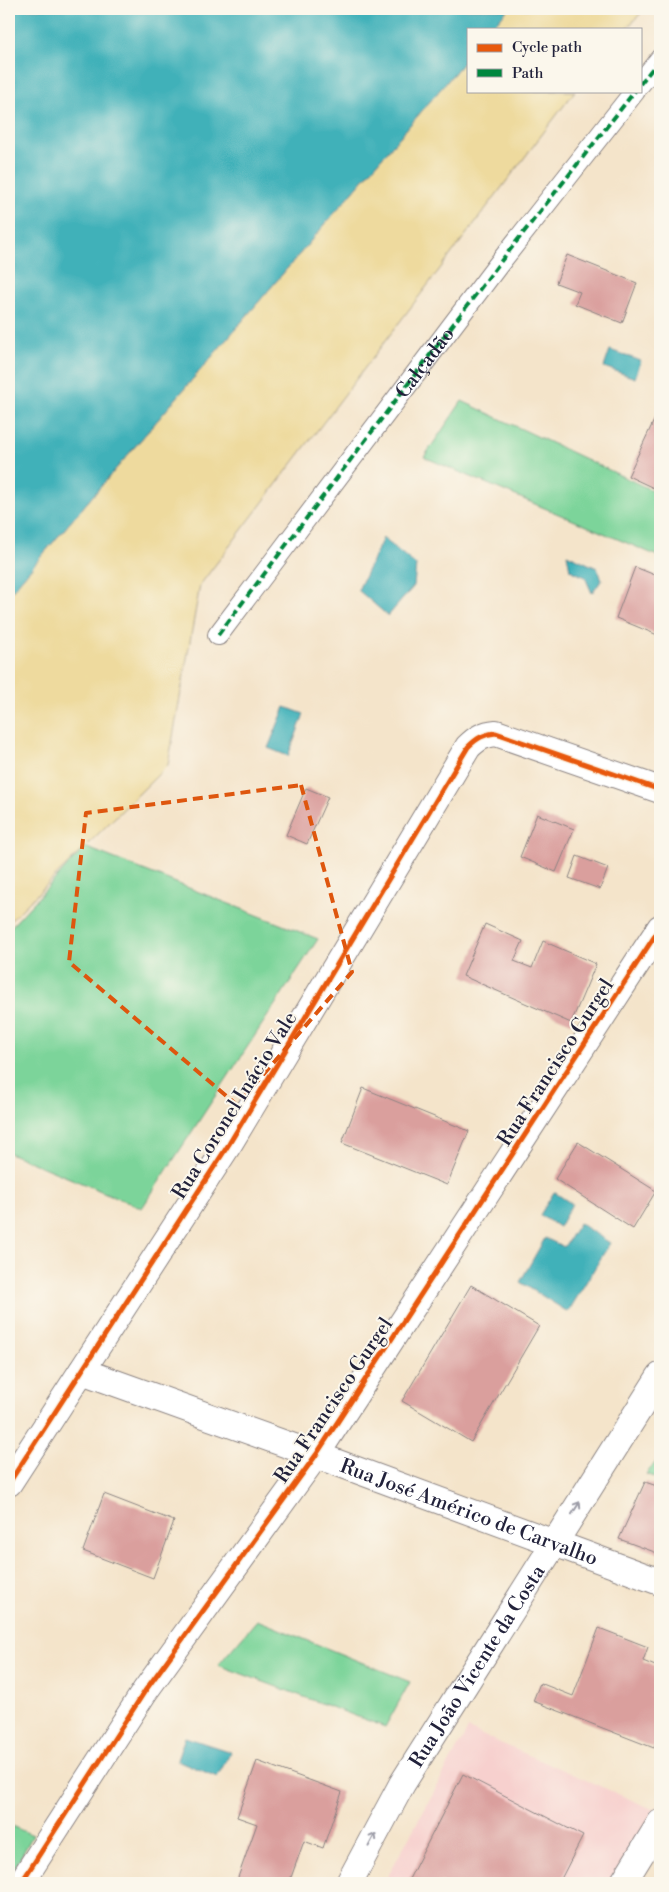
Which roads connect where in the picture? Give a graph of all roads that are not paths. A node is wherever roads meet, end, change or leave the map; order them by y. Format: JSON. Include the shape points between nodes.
{"nodes":[{"id":1,"x":660,"y":59,"type":"edge"},
{"id":2,"x":642,"y":82,"type":"edge"},
{"id":3,"x":633,"y":92,"type":"edge"},
{"id":4,"x":218,"y":635,"type":"dead end"},
{"id":5,"x":660,"y":790,"type":"edge"},
{"id":6,"x":660,"y":928,"type":"edge"},
{"id":7,"x":82,"y":1371,"type":"junction"},
{"id":8,"x":660,"y":1376,"type":"edge"},
{"id":9,"x":316,"y":1455,"type":"junction"},
{"id":10,"x":9,"y":1483,"type":"edge"},
{"id":11,"x":553,"y":1544,"type":"junction"},
{"id":12,"x":660,"y":1582,"type":"edge"},
{"id":13,"x":660,"y":1823,"type":"edge"},
{"id":14,"x":21,"y":1883,"type":"edge"},
{"id":15,"x":349,"y":1883,"type":"edge"},
{"id":16,"x":622,"y":1883,"type":"edge"}],
"edges":[{"from":1,"to":2,"type":"street"},
{"from":3,"to":4,"type":"street","name":"Calçadão"},
{"from":5,"to":7,"type":"street","name":"Rua Coronel Inácio Vale","via":[[496,733],[478,738],[463,755],[229,1144]]},
{"from":6,"to":9,"type":"street","name":"Rua Francisco Gurgel"},
{"from":7,"to":9,"type":"street","name":"Rua José Américo de Carvalho"},
{"from":7,"to":10,"type":"street","name":"Rua Coronel Inácio Vale"},
{"from":11,"to":8,"type":"street","name":"Rua João Vicente da Costa","one_way":true},
{"from":9,"to":11,"type":"street","name":"Rua José Américo de Carvalho"},
{"from":9,"to":14,"type":"street","name":"Rua Francisco Gurgel","via":[[145,1691]]},
{"from":11,"to":12,"type":"street","name":"Rua José Américo de Carvalho"},
{"from":15,"to":11,"type":"street","name":"Rua João Vicente da Costa","one_way":true,"via":[[402,1784]]},
{"from":13,"to":16,"type":"street"}]}
